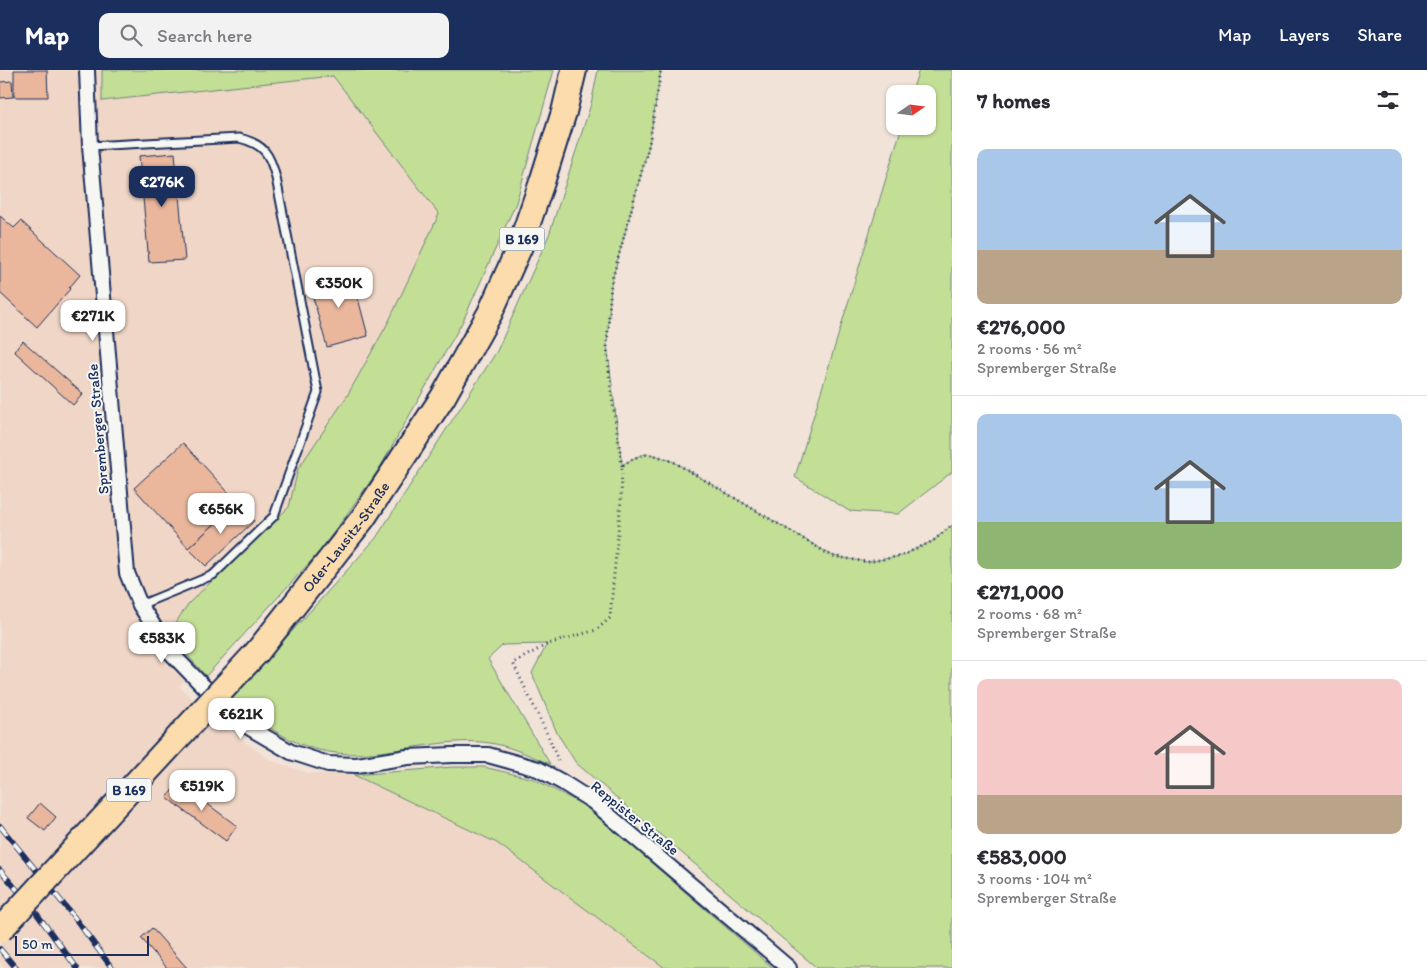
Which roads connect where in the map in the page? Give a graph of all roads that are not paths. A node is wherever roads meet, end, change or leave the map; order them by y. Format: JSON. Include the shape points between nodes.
{"nodes":[{"id":1,"x":87,"y":70,"type":"edge"},
{"id":2,"x":574,"y":70,"type":"edge"},
{"id":3,"x":90,"y":146,"type":"junction"},
{"id":4,"x":140,"y":605,"type":"junction"},
{"id":5,"x":214,"y":696,"type":"joint"},
{"id":6,"x":0,"y":930,"type":"edge"},
{"id":7,"x":788,"y":968,"type":"edge"}],
"edges":[{"from":1,"to":3,"type":"street","name":"Spremberger Straße"},
{"from":2,"to":6,"type":"highway","name":"Oder-Lausitz-Straße","number":"B 169","bridge":true,"via":[[564,112],[520,246],[490,313],[443,397],[363,518],[258,650]]},
{"from":3,"to":4,"type":"street","name":"Spremberger Straße","via":[[128,573]]},
{"from":3,"to":4,"type":"lane","via":[[239,138],[263,148],[272,162],[276,178],[318,392],[274,516],[213,574]]},
{"from":4,"to":5,"type":"street","name":"Spremberger Straße","via":[[171,653]]},
{"from":5,"to":7,"type":"street","name":"Reppister Straße","via":[[250,728],[291,752],[328,764],[357,765],[408,757],[488,755],[538,770],[592,801]]}]}
